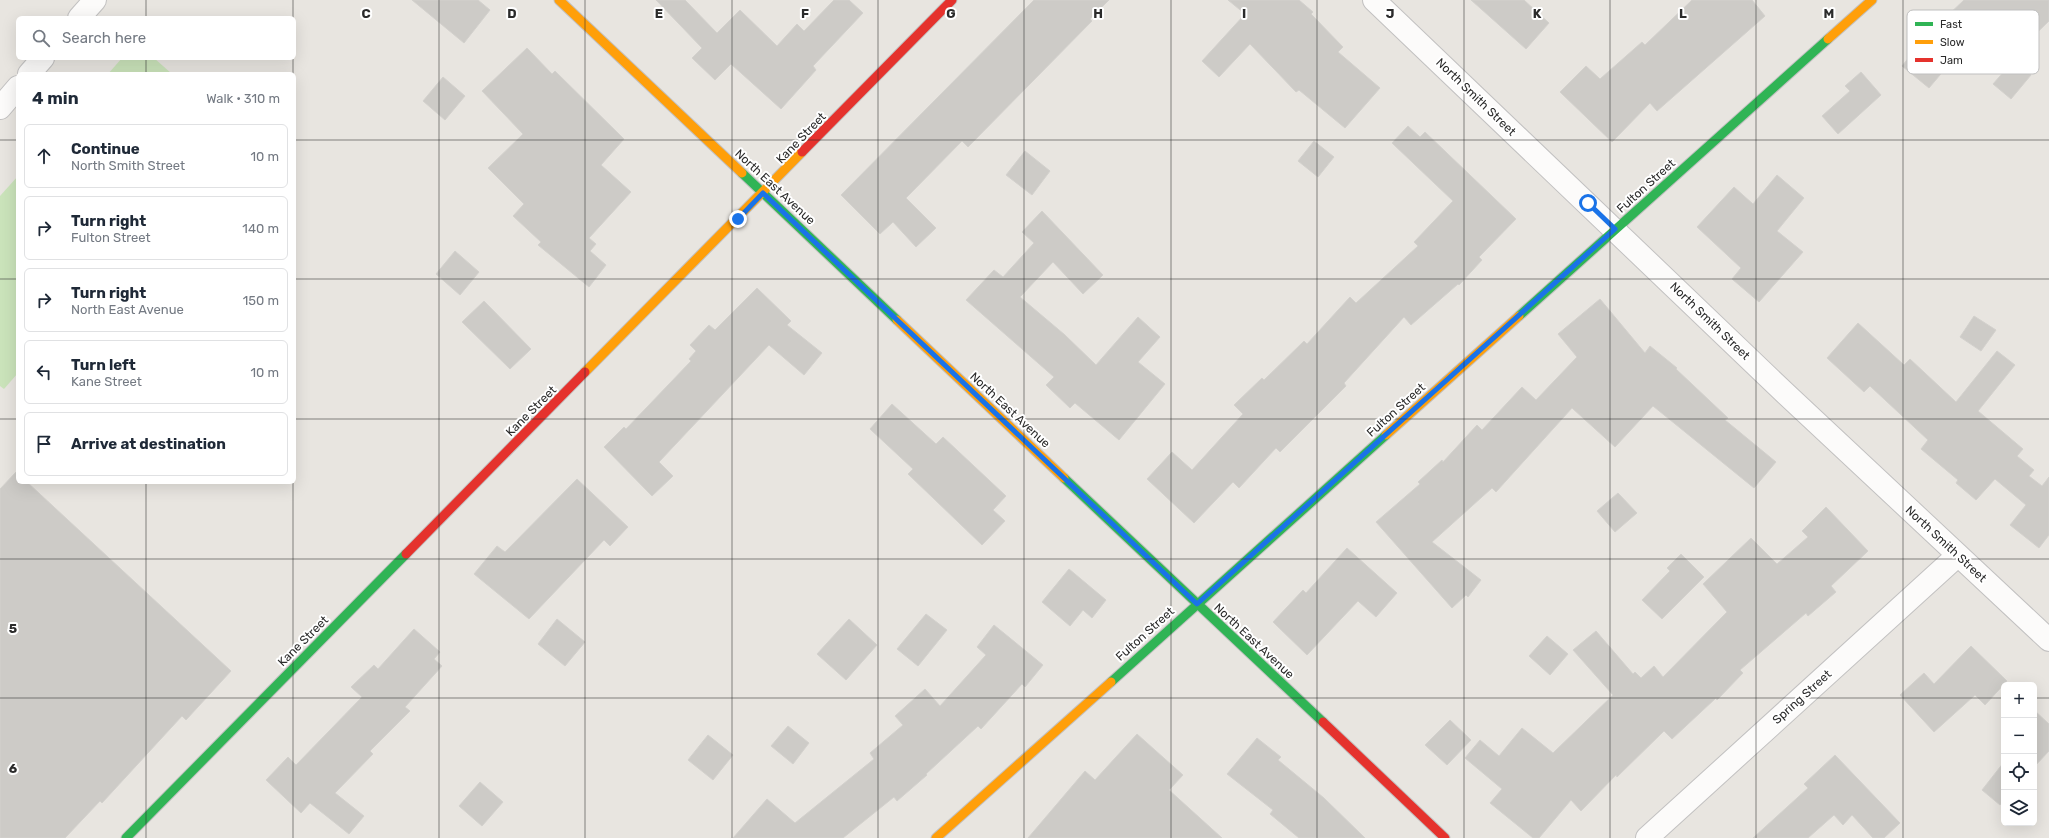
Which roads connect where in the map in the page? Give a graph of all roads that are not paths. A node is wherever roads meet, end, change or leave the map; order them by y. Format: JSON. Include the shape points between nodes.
{"nodes":[{"id":1,"x":95,"y":0,"type":"edge"},
{"id":2,"x":559,"y":0,"type":"edge"},
{"id":3,"x":952,"y":0,"type":"edge"},
{"id":4,"x":1374,"y":0,"type":"edge"},
{"id":5,"x":1872,"y":0,"type":"edge"},
{"id":6,"x":81,"y":16,"type":"edge"},
{"id":7,"x":41,"y":60,"type":"edge"},
{"id":8,"x":31,"y":72,"type":"edge"},
{"id":9,"x":16,"y":89,"type":"edge"},
{"id":10,"x":1,"y":106,"type":"edge"},
{"id":11,"x":763,"y":193,"type":"junction"},
{"id":12,"x":1615,"y":229,"type":"junction"},
{"id":13,"x":1958,"y":556,"type":"junction"},
{"id":14,"x":1197,"y":604,"type":"junction"},
{"id":15,"x":2049,"y":640,"type":"edge"},
{"id":16,"x":126,"y":838,"type":"edge"},
{"id":17,"x":936,"y":838,"type":"edge"},
{"id":18,"x":1445,"y":838,"type":"edge"},
{"id":19,"x":1647,"y":838,"type":"edge"}],
"edges":[{"from":1,"to":6,"type":"street"},
{"from":2,"to":11,"type":"street","name":"North East Avenue"},
{"from":3,"to":11,"type":"street","name":"Kane Street"},
{"from":4,"to":12,"type":"street","name":"North Smith Street"},
{"from":5,"to":12,"type":"street","name":"Fulton Street"},
{"from":7,"to":8,"type":"street"},
{"from":9,"to":10,"type":"street"},
{"from":11,"to":14,"type":"street","name":"North East Avenue"},
{"from":11,"to":16,"type":"street","name":"Kane Street"},
{"from":12,"to":13,"type":"street","name":"North Smith Street"},
{"from":12,"to":14,"type":"street","name":"Fulton Street"},
{"from":13,"to":15,"type":"street","name":"North Smith Street"},
{"from":13,"to":19,"type":"street","name":"Spring Street"},
{"from":14,"to":17,"type":"street","name":"Fulton Street"},
{"from":14,"to":18,"type":"street","name":"North East Avenue"}]}
